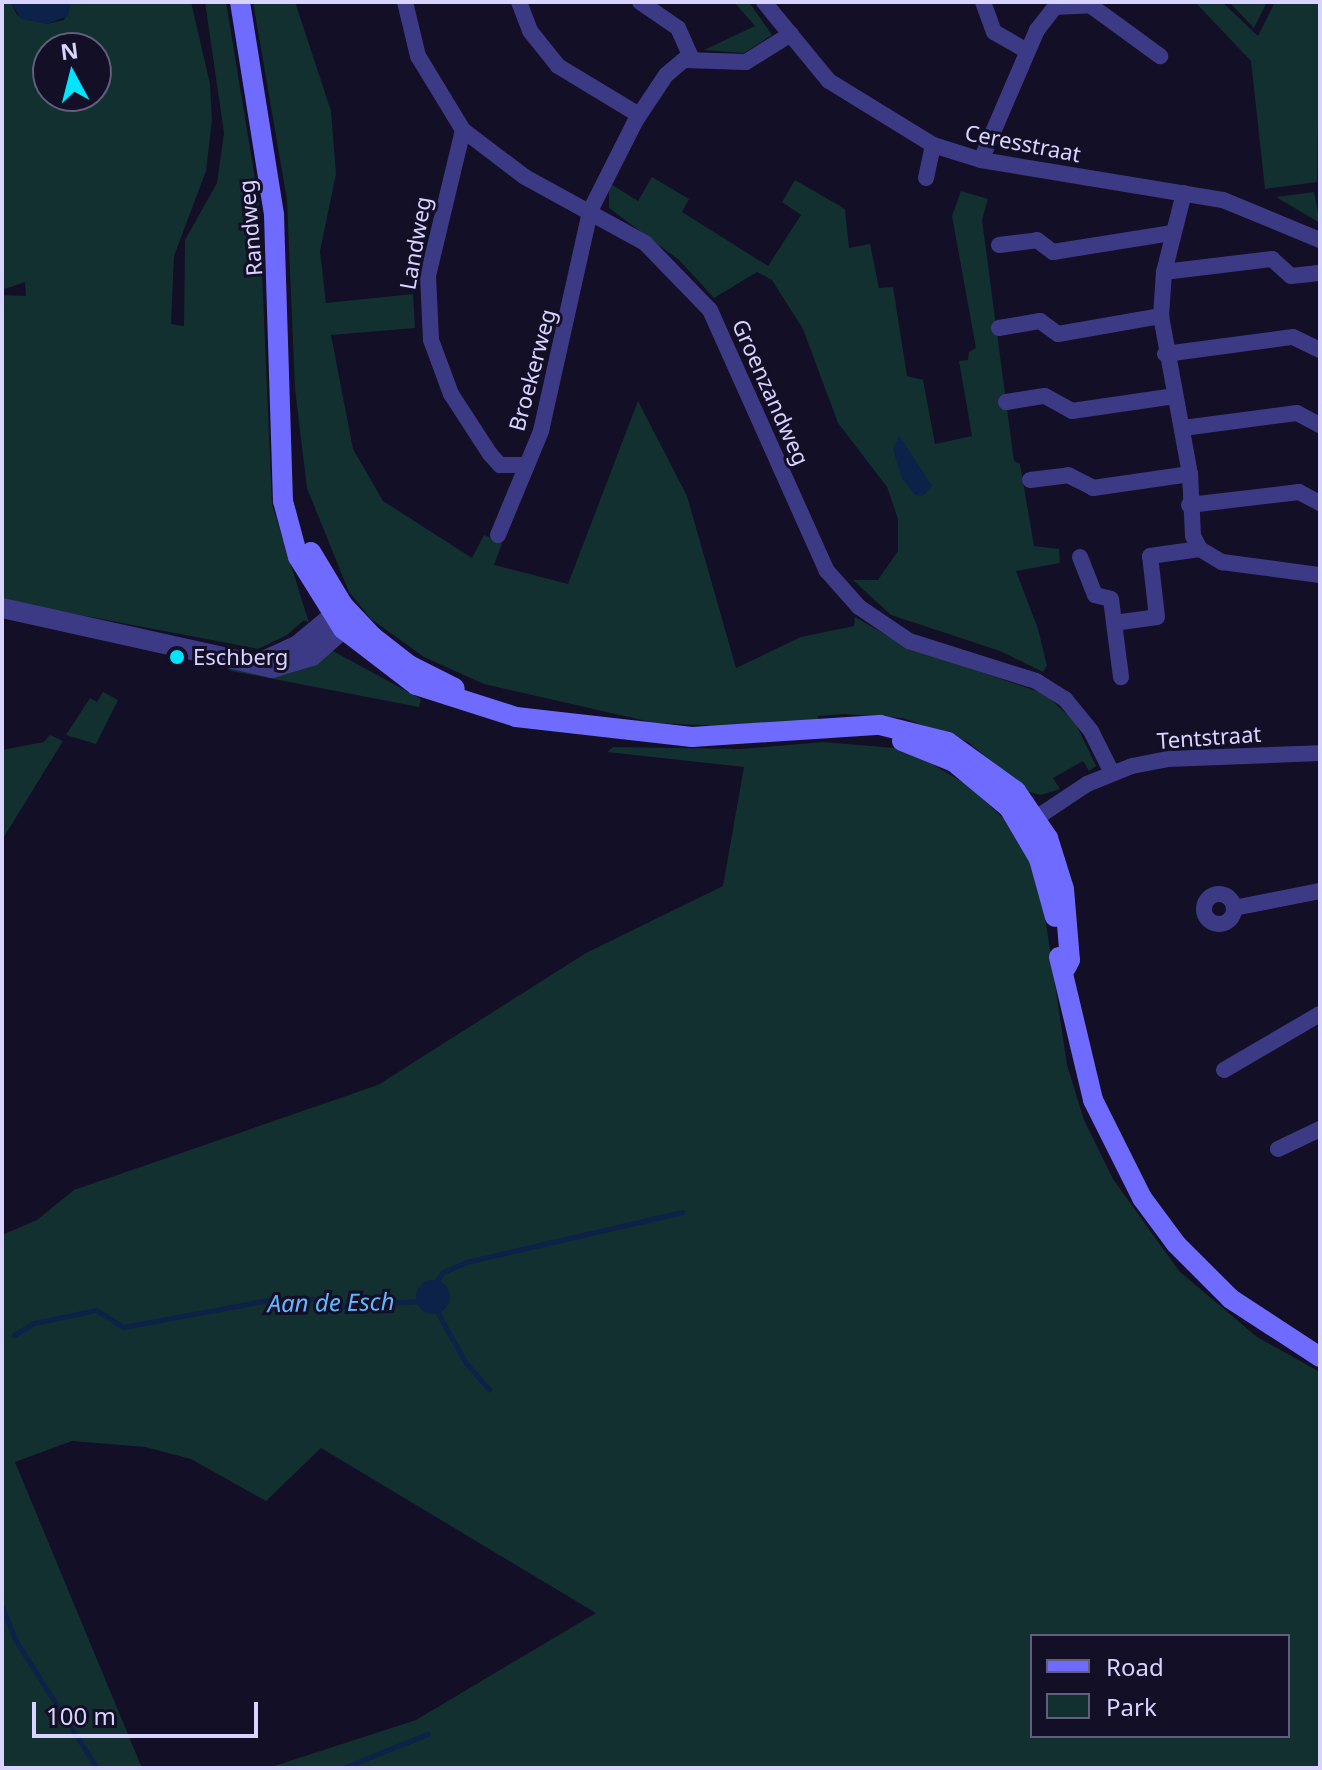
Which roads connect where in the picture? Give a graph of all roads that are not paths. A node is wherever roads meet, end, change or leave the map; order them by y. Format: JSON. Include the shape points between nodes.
{"nodes":[{"id":1,"x":240,"y":2,"type":"edge"},
{"id":2,"x":405,"y":2,"type":"edge"},
{"id":3,"x":519,"y":2,"type":"edge"},
{"id":4,"x":640,"y":2,"type":"edge"},
{"id":5,"x":764,"y":2,"type":"edge"},
{"id":6,"x":983,"y":2,"type":"edge"},
{"id":7,"x":791,"y":34,"type":"junction"},
{"id":8,"x":1027,"y":51,"type":"junction"},
{"id":9,"x":1160,"y":56,"type":"dead end"},
{"id":10,"x":691,"y":57,"type":"junction"},
{"id":11,"x":639,"y":115,"type":"junction"},
{"id":12,"x":463,"y":130,"type":"junction"},
{"id":13,"x":933,"y":145,"type":"junction"},
{"id":14,"x":981,"y":160,"type":"junction"},
{"id":15,"x":926,"y":178,"type":"dead end"},
{"id":16,"x":1184,"y":193,"type":"junction"},
{"id":17,"x":590,"y":211,"type":"junction"},
{"id":18,"x":1172,"y":233,"type":"junction"},
{"id":19,"x":1320,"y":240,"type":"edge"},
{"id":20,"x":999,"y":245,"type":"dead end"},
{"id":21,"x":1164,"y":272,"type":"junction"},
{"id":22,"x":1319,"y":273,"type":"edge"},
{"id":23,"x":1161,"y":316,"type":"junction"},
{"id":24,"x":999,"y":328,"type":"dead end"},
{"id":25,"x":1320,"y":350,"type":"edge"},
{"id":26,"x":1165,"y":354,"type":"junction"},
{"id":27,"x":1175,"y":396,"type":"junction"},
{"id":28,"x":1006,"y":402,"type":"dead end"},
{"id":29,"x":1320,"y":425,"type":"edge"},
{"id":30,"x":1183,"y":428,"type":"junction"},
{"id":31,"x":524,"y":465,"type":"junction"},
{"id":32,"x":1190,"y":474,"type":"junction"},
{"id":33,"x":1030,"y":480,"type":"dead end"},
{"id":34,"x":1320,"y":503,"type":"edge"},
{"id":35,"x":1189,"y":505,"type":"junction"},
{"id":36,"x":498,"y":535,"type":"dead end"},
{"id":37,"x":1200,"y":549,"type":"junction"},
{"id":38,"x":1080,"y":557,"type":"dead end"},
{"id":39,"x":1320,"y":575,"type":"edge"},
{"id":40,"x":2,"y":608,"type":"edge"},
{"id":41,"x":342,"y":619,"type":"junction"},
{"id":42,"x":1114,"y":623,"type":"junction"},
{"id":43,"x":1121,"y":677,"type":"dead end"},
{"id":44,"x":1320,"y":753,"type":"edge"},
{"id":45,"x":1112,"y":773,"type":"junction"},
{"id":46,"x":1029,"y":822,"type":"junction"},
{"id":47,"x":1320,"y":891,"type":"edge"},
{"id":48,"x":1234,"y":908,"type":"dead end"},
{"id":49,"x":1320,"y":1014,"type":"edge"},
{"id":50,"x":1224,"y":1070,"type":"dead end"},
{"id":51,"x":1320,"y":1129,"type":"edge"},
{"id":52,"x":1278,"y":1149,"type":"dead end"},
{"id":53,"x":1320,"y":1357,"type":"edge"}],
"edges":[{"from":1,"to":41,"type":"main road","name":"Randweg","via":[[273,205],[284,452],[309,547]]},
{"from":2,"to":12,"type":"street","name":"Groenzandweg","via":[[418,56]]},
{"from":3,"to":11,"type":"street","via":[[530,31],[558,66]]},
{"from":4,"to":10,"type":"street","via":[[678,28]]},
{"from":5,"to":7,"type":"street","name":"Ceresstraat"},
{"from":6,"to":8,"type":"street","via":[[994,32]]},
{"from":7,"to":10,"type":"street","via":[[746,62]]},
{"from":7,"to":13,"type":"street","name":"Ceresstraat","via":[[829,81]]},
{"from":8,"to":9,"type":"street","via":[[1055,7],[1079,3],[1090,5]]},
{"from":8,"to":14,"type":"street"},
{"from":10,"to":11,"type":"street","name":"Broekerweg","via":[[666,75]]},
{"from":11,"to":17,"type":"street","name":"Broekerweg"},
{"from":12,"to":17,"type":"street","name":"Groenzandweg","via":[[525,177]]},
{"from":12,"to":31,"type":"street","name":"Landweg","via":[[428,276],[431,340],[451,394],[490,454],[512,469]]},
{"from":13,"to":14,"type":"street","name":"Ceresstraat"},
{"from":13,"to":15,"type":"street"},
{"from":14,"to":16,"type":"street","name":"Ceresstraat"},
{"from":16,"to":18,"type":"street"},
{"from":16,"to":19,"type":"street","name":"Ceresstraat","via":[[1252,209]]},
{"from":17,"to":31,"type":"street","name":"Broekerweg","via":[[541,431]]},
{"from":17,"to":45,"type":"street","name":"Groenzandweg","via":[[645,243],[710,310],[827,571],[859,607],[909,641],[1023,676],[1065,699],[1091,731]]},
{"from":18,"to":20,"type":"street","via":[[1053,252],[1037,240]]},
{"from":18,"to":21,"type":"street"},
{"from":21,"to":22,"type":"street","via":[[1272,259],[1291,276]]},
{"from":21,"to":23,"type":"street"},
{"from":23,"to":24,"type":"street","via":[[1058,334],[1040,321]]},
{"from":23,"to":26,"type":"street"},
{"from":25,"to":26,"type":"street","via":[[1293,337]]},
{"from":26,"to":27,"type":"street"},
{"from":27,"to":28,"type":"street","via":[[1072,411],[1045,396]]},
{"from":27,"to":30,"type":"street"},
{"from":29,"to":30,"type":"street","via":[[1297,413]]},
{"from":30,"to":32,"type":"street"},
{"from":31,"to":36,"type":"street","name":"Broekerweg"},
{"from":32,"to":33,"type":"street","via":[[1093,488],[1068,475]]},
{"from":32,"to":35,"type":"street"},
{"from":34,"to":35,"type":"street","via":[[1299,492]]},
{"from":35,"to":37,"type":"street"},
{"from":37,"to":39,"type":"street","via":[[1222,562]]},
{"from":37,"to":42,"type":"street","via":[[1150,556],[1157,617]]},
{"from":38,"to":42,"type":"street","via":[[1095,595],[1111,599]]},
{"from":40,"to":41,"type":"street","via":[[259,663]]},
{"from":41,"to":46,"type":"main road","name":"Randweg","via":[[421,672],[549,718],[684,737],[844,729],[917,745],[954,762]]},
{"from":42,"to":43,"type":"street"},
{"from":44,"to":45,"type":"street","name":"Tentstraat","via":[[1167,759]]},
{"from":45,"to":46,"type":"street","name":"Tentstraat"},
{"from":46,"to":53,"type":"main road","name":"Randweg","via":[[1063,883],[1070,960],[1066,968],[1078,1048],[1093,1100],[1142,1198],[1188,1258],[1231,1299]]},
{"from":47,"to":48,"type":"street"},
{"from":49,"to":50,"type":"street"},
{"from":51,"to":52,"type":"street"}]}
